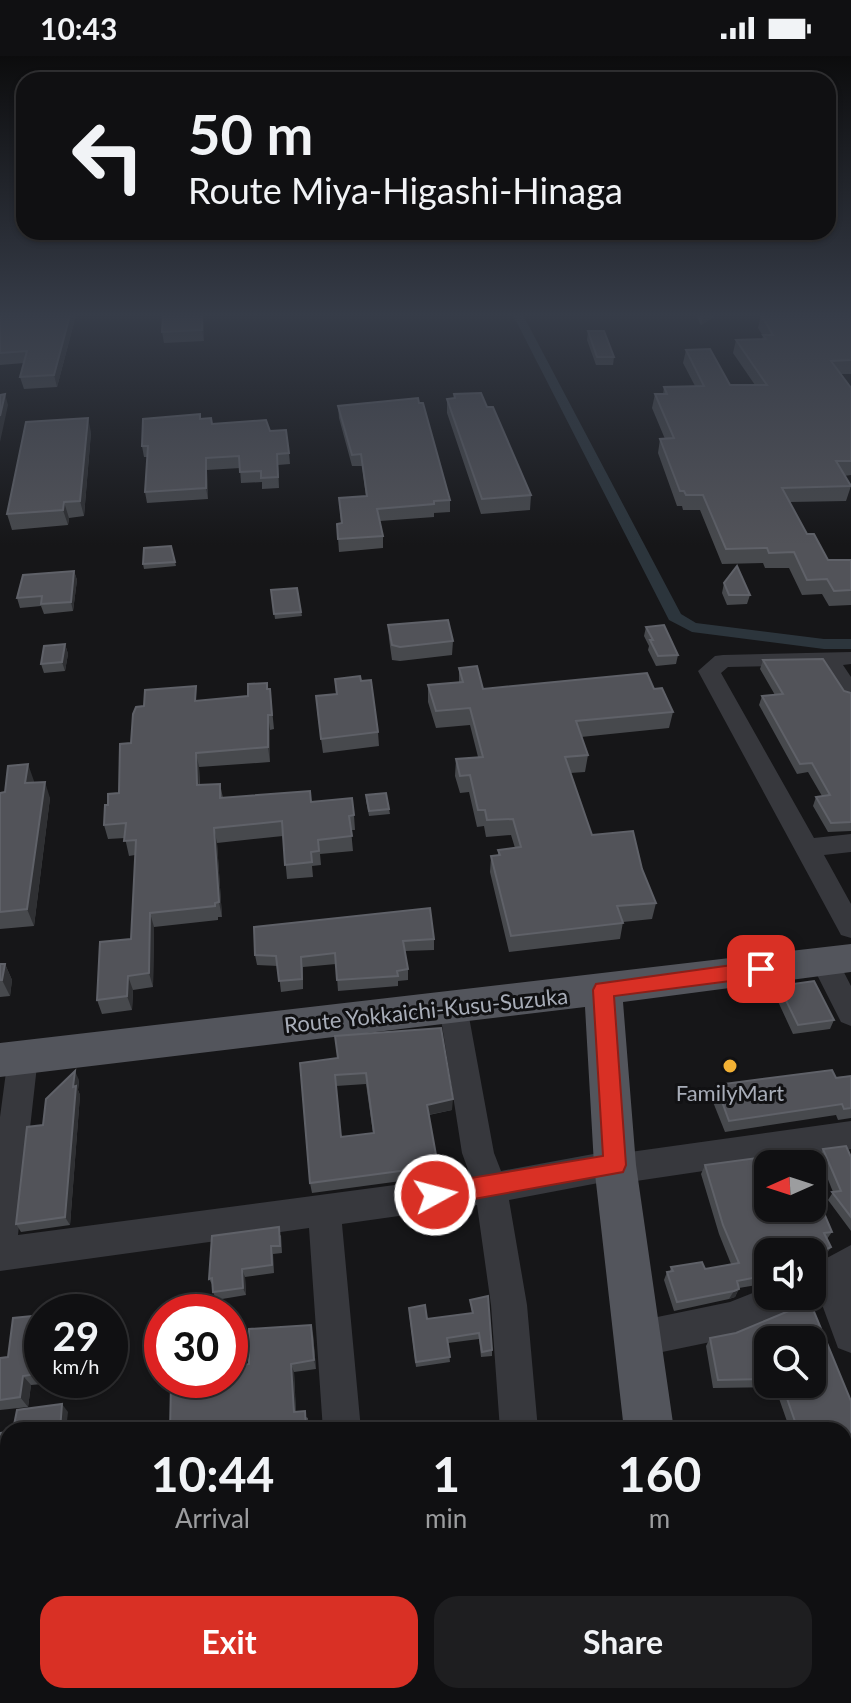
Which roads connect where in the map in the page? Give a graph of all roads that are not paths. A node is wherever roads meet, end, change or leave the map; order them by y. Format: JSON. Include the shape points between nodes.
{"nodes":[{"id":1,"x":828,"y":658,"type":"junction"},
{"id":2,"x":851,"y":658,"type":"edge"},
{"id":3,"x":851,"y":693,"type":"edge"},
{"id":4,"x":851,"y":843,"type":"edge"},
{"id":5,"x":808,"y":848,"type":"junction"},
{"id":6,"x":851,"y":928,"type":"edge"},
{"id":7,"x":837,"y":959,"type":"edge"},
{"id":8,"x":603,"y":990,"type":"junction"},
{"id":9,"x":453,"y":1006,"type":"junction"},
{"id":10,"x":851,"y":1014,"type":"edge"},
{"id":11,"x":12,"y":1058,"type":"edge"},
{"id":12,"x":851,"y":1135,"type":"edge"},
{"id":13,"x":615,"y":1167,"type":"junction"},
{"id":14,"x":491,"y":1188,"type":"junction"},
{"id":15,"x":324,"y":1210,"type":"junction"},
{"id":16,"x":0,"y":1243,"type":"edge"},
{"id":17,"x":0,"y":1254,"type":"edge"},
{"id":18,"x":830,"y":1274,"type":"edge"},
{"id":19,"x":755,"y":1310,"type":"edge"},
{"id":20,"x":851,"y":1335,"type":"edge"},
{"id":21,"x":638,"y":1339,"type":"junction"},
{"id":22,"x":341,"y":1422,"type":"edge"},
{"id":23,"x":518,"y":1422,"type":"edge"},
{"id":24,"x":648,"y":1422,"type":"edge"}],
"edges":[{"from":1,"to":2,"type":"street"},
{"from":1,"to":3,"type":"street"},
{"from":1,"to":5,"type":"street","via":[[719,658]]},
{"from":4,"to":5,"type":"street"},
{"from":5,"to":6,"type":"street"},
{"from":7,"to":8,"type":"main road","name":"Route Yokkaichi-Kusu-Suzuka"},
{"from":7,"to":10,"type":"street"},
{"from":8,"to":9,"type":"main road","name":"Route Yokkaichi-Kusu-Suzuka"},
{"from":8,"to":13,"type":"main road"},
{"from":9,"to":11,"type":"main road","name":"Route Yokkaichi-Kusu-Suzuka"},
{"from":9,"to":14,"type":"street","via":[[478,1153]]},
{"from":11,"to":16,"type":"street"},
{"from":12,"to":13,"type":"street"},
{"from":13,"to":14,"type":"street"},
{"from":13,"to":21,"type":"main road"},
{"from":14,"to":15,"type":"street"},
{"from":14,"to":23,"type":"street","via":[[509,1305]]},
{"from":15,"to":17,"type":"street"},
{"from":15,"to":22,"type":"street"},
{"from":18,"to":20,"type":"street"},
{"from":19,"to":21,"type":"street"},
{"from":21,"to":24,"type":"main road"}]}
